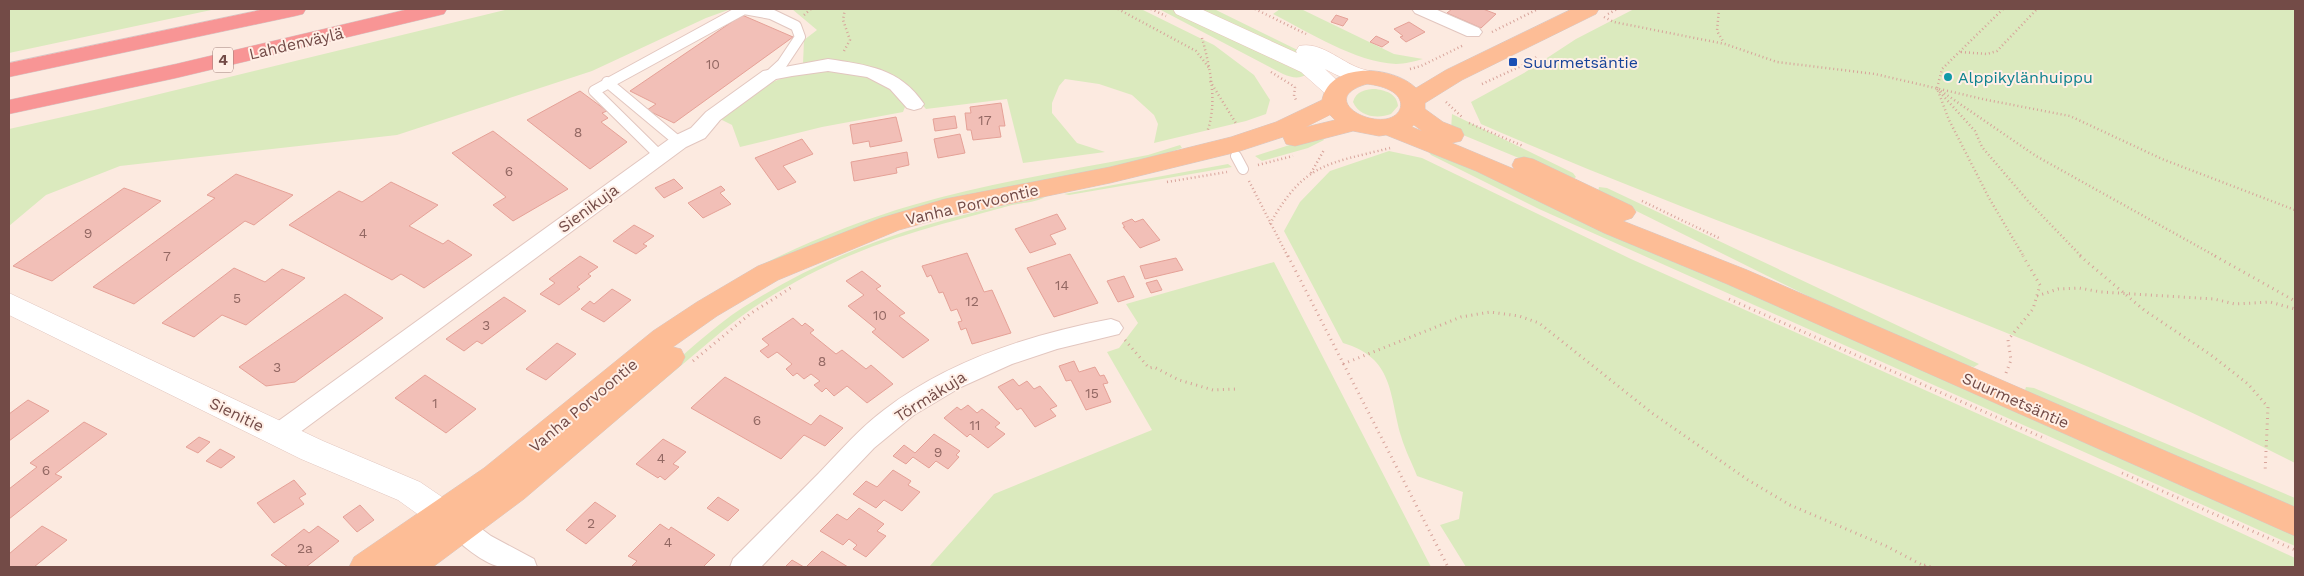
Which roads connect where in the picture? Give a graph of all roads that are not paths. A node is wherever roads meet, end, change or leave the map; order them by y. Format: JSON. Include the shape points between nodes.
{"nodes":[{"id":1,"x":295,"y":9,"type":"edge"},
{"id":2,"x":436,"y":9,"type":"edge"},
{"id":3,"x":1184,"y":9,"type":"edge"},
{"id":4,"x":1224,"y":9,"type":"edge"},
{"id":5,"x":1421,"y":9,"type":"edge"},
{"id":6,"x":1560,"y":9,"type":"edge"},
{"id":7,"x":1596,"y":13,"type":"edge"},
{"id":8,"x":1473,"y":32,"type":"dead end"},
{"id":9,"x":9,"y":70,"type":"edge"},
{"id":10,"x":770,"y":75,"type":"junction"},
{"id":11,"x":1367,"y":77,"type":"junction"},
{"id":12,"x":1390,"y":81,"type":"junction"},
{"id":13,"x":607,"y":82,"type":"junction"},
{"id":14,"x":1335,"y":97,"type":"junction"},
{"id":15,"x":914,"y":104,"type":"dead end"},
{"id":16,"x":1413,"y":106,"type":"junction"},
{"id":17,"x":9,"y":107,"type":"edge"},
{"id":18,"x":1353,"y":122,"type":"junction"},
{"id":19,"x":1394,"y":136,"type":"junction"},
{"id":20,"x":679,"y":142,"type":"junction"},
{"id":21,"x":660,"y":156,"type":"junction"},
{"id":22,"x":1110,"y":175,"type":"junction"},
{"id":23,"x":1737,"y":277,"type":"junction"},
{"id":24,"x":9,"y":303,"type":"edge"},
{"id":25,"x":1111,"y":328,"type":"road end"},
{"id":26,"x":279,"y":434,"type":"junction"},
{"id":27,"x":452,"y":521,"type":"junction"},
{"id":28,"x":2295,"y":522,"type":"edge"},
{"id":29,"x":366,"y":567,"type":"edge"},
{"id":30,"x":408,"y":567,"type":"edge"},
{"id":31,"x":524,"y":567,"type":"edge"},
{"id":32,"x":743,"y":567,"type":"edge"}],
"edges":[{"from":1,"to":9,"type":"highway","name":"Lahdenväylä","number":"4"},
{"from":2,"to":17,"type":"highway","name":"Lahdenväylä","number":"4"},
{"from":3,"to":14,"type":"street","via":[[1309,67]]},
{"from":4,"to":11,"type":"street","via":[[1351,73]]},
{"from":5,"to":8,"type":"street"},
{"from":6,"to":12,"type":"main road","via":[[1422,77]]},
{"from":7,"to":16,"type":"main road","via":[[1454,75]]},
{"from":10,"to":13,"type":"lane","via":[[795,47],[800,37],[796,26],[771,14],[744,9]]},
{"from":10,"to":15,"type":"street","name":"Sienikuja","via":[[828,65],[872,72],[897,85]]},
{"from":10,"to":20,"type":"street","name":"Sienikuja","via":[[714,116],[698,133]]},
{"from":11,"to":12,"type":"main road"},
{"from":11,"to":14,"type":"main road","via":[[1345,83]]},
{"from":12,"to":16,"type":"main road","via":[[1402,87]]},
{"from":13,"to":20,"type":"lane"},
{"from":13,"to":21,"type":"lane","via":[[594,91]]},
{"from":14,"to":18,"type":"main road","via":[[1339,113]]},
{"from":14,"to":22,"type":"main road","name":"Vanha Porvoontie","via":[[1285,128],[1237,144]]},
{"from":16,"to":19,"type":"main road","via":[[1408,119]]},
{"from":16,"to":23,"type":"main road","name":"Suurmetsäntie","via":[[1434,128],[1616,208],[1680,241]]},
{"from":18,"to":19,"type":"main road"},
{"from":18,"to":22,"type":"main road","name":"Vanha Porvoontie","via":[[1322,129],[1239,162],[1166,172]]},
{"from":19,"to":23,"type":"main road","name":"Suurmetsäntie","via":[[1486,165],[1613,227]]},
{"from":20,"to":21,"type":"street","name":"Sienikuja"},
{"from":21,"to":26,"type":"street","name":"Sienikuja"},
{"from":22,"to":27,"type":"main road","name":"Vanha Porvoontie","via":[[945,208],[890,224],[810,257],[716,319],[513,490]]},
{"from":23,"to":28,"type":"main road","name":"Suurmetsäntie"},
{"from":24,"to":26,"type":"street","name":"Sienitie"},
{"from":25,"to":32,"type":"street","name":"Törmäkuja","via":[[1078,334],[983,366],[942,385],[904,409],[864,443]]},
{"from":26,"to":27,"type":"street","name":"Sienitie","via":[[409,491]]},
{"from":27,"to":29,"type":"main road","name":"Vanha Porvoontie"},
{"from":27,"to":30,"type":"main road","name":"Vanha Porvoontie"},
{"from":27,"to":31,"type":"street","via":[[482,544]]}]}
